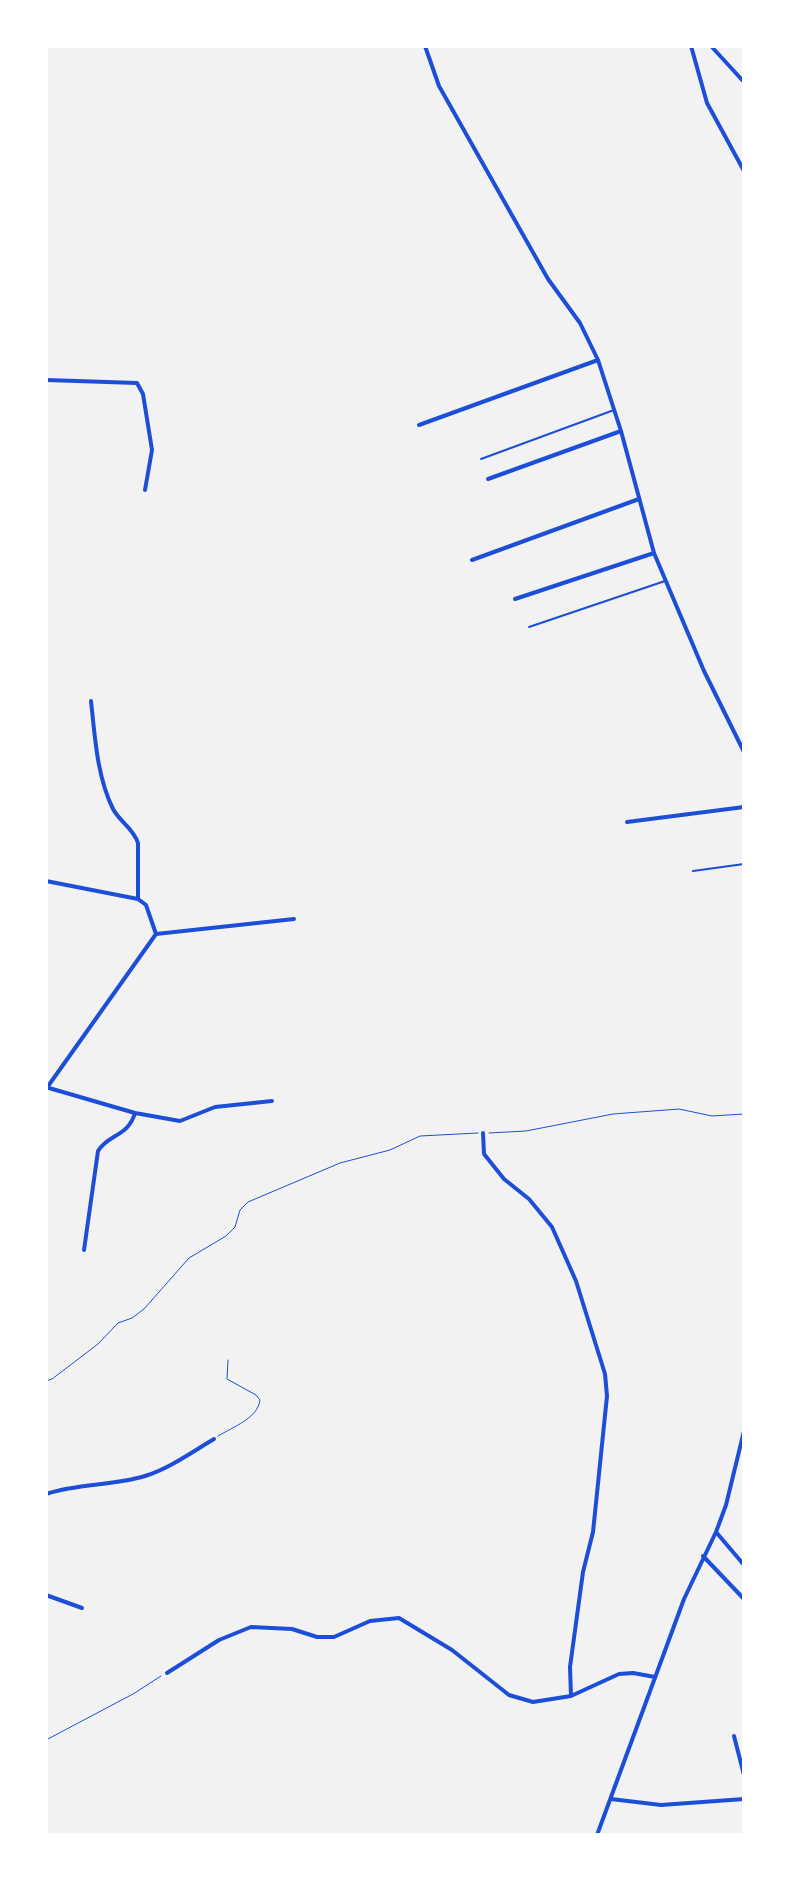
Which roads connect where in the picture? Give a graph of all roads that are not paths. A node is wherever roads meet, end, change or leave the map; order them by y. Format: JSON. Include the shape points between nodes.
{"nodes":[{"id":1,"x":424,"y":46,"type":"edge"},
{"id":2,"x":691,"y":46,"type":"edge"},
{"id":3,"x":711,"y":46,"type":"edge"},
{"id":4,"x":744,"y":82,"type":"edge"},
{"id":5,"x":744,"y":171,"type":"edge"},
{"id":6,"x":598,"y":360,"type":"junction"},
{"id":7,"x":46,"y":380,"type":"edge"},
{"id":8,"x":614,"y":410,"type":"junction"},
{"id":9,"x":419,"y":425,"type":"dead end"},
{"id":10,"x":621,"y":431,"type":"junction"},
{"id":11,"x":481,"y":458,"type":"dead end"},
{"id":12,"x":488,"y":479,"type":"dead end"},
{"id":13,"x":145,"y":490,"type":"dead end"},
{"id":14,"x":639,"y":500,"type":"junction"},
{"id":15,"x":654,"y":553,"type":"junction"},
{"id":16,"x":472,"y":560,"type":"dead end"},
{"id":17,"x":666,"y":581,"type":"junction"},
{"id":18,"x":515,"y":598,"type":"dead end"},
{"id":19,"x":529,"y":626,"type":"dead end"},
{"id":20,"x":91,"y":701,"type":"dead end"},
{"id":21,"x":744,"y":752,"type":"edge"},
{"id":22,"x":744,"y":807,"type":"edge"},
{"id":23,"x":627,"y":822,"type":"dead end"},
{"id":24,"x":744,"y":864,"type":"edge"},
{"id":25,"x":693,"y":871,"type":"dead end"},
{"id":26,"x":46,"y":881,"type":"edge"},
{"id":27,"x":138,"y":899,"type":"junction"},
{"id":28,"x":294,"y":919,"type":"dead end"},
{"id":29,"x":156,"y":934,"type":"junction"},
{"id":30,"x":48,"y":1089,"type":"edge"},
{"id":31,"x":272,"y":1101,"type":"dead end"},
{"id":32,"x":134,"y":1113,"type":"junction"},
{"id":33,"x":483,"y":1133,"type":"road end"},
{"id":34,"x":84,"y":1250,"type":"dead end"},
{"id":35,"x":744,"y":1431,"type":"edge"},
{"id":36,"x":214,"y":1439,"type":"road end"},
{"id":37,"x":46,"y":1494,"type":"edge"},
{"id":38,"x":716,"y":1532,"type":"junction"},
{"id":39,"x":703,"y":1556,"type":"junction"},
{"id":40,"x":744,"y":1565,"type":"edge"},
{"id":41,"x":46,"y":1595,"type":"edge"},
{"id":42,"x":744,"y":1599,"type":"edge"},
{"id":43,"x":82,"y":1608,"type":"dead end"},
{"id":44,"x":167,"y":1673,"type":"road end"},
{"id":45,"x":655,"y":1677,"type":"junction"},
{"id":46,"x":571,"y":1696,"type":"junction"},
{"id":47,"x":734,"y":1736,"type":"dead end"},
{"id":48,"x":744,"y":1775,"type":"edge"},
{"id":49,"x":611,"y":1799,"type":"junction"},
{"id":50,"x":744,"y":1799,"type":"edge"},
{"id":51,"x":597,"y":1835,"type":"edge"}],
"edges":[{"from":1,"to":6,"type":"street","via":[[439,86],[548,279],[580,323]]},
{"from":2,"to":5,"type":"street","via":[[707,103]]},
{"from":3,"to":4,"type":"street"},
{"from":6,"to":8,"type":"street"},
{"from":6,"to":9,"type":"street"},
{"from":7,"to":13,"type":"street","via":[[133,382],[140,386],[152,450]]},
{"from":8,"to":10,"type":"street"},
{"from":8,"to":11,"type":"lane"},
{"from":10,"to":12,"type":"street"},
{"from":10,"to":14,"type":"street"},
{"from":14,"to":15,"type":"street"},
{"from":14,"to":16,"type":"street"},
{"from":15,"to":17,"type":"street"},
{"from":15,"to":18,"type":"street"},
{"from":17,"to":19,"type":"lane"},
{"from":17,"to":21,"type":"street","via":[[704,671]]},
{"from":20,"to":27,"type":"street","via":[[104,786],[114,812],[135,835],[138,843]]},
{"from":22,"to":23,"type":"street"},
{"from":24,"to":25,"type":"lane"},
{"from":26,"to":27,"type":"street"},
{"from":27,"to":29,"type":"street","via":[[146,905]]},
{"from":28,"to":29,"type":"street"},
{"from":29,"to":30,"type":"street"},
{"from":30,"to":32,"type":"street"},
{"from":31,"to":32,"type":"street","via":[[215,1107],[180,1121]]},
{"from":32,"to":34,"type":"street","via":[[126,1129],[102,1144],[98,1151]]},
{"from":33,"to":46,"type":"street","via":[[484,1154],[552,1227],[576,1281],[605,1374],[606,1396],[594,1523],[582,1572],[570,1667]]},
{"from":35,"to":38,"type":"street"},
{"from":36,"to":37,"type":"street","via":[[162,1470],[144,1476]]},
{"from":38,"to":39,"type":"street"},
{"from":38,"to":40,"type":"street"},
{"from":39,"to":42,"type":"street"},
{"from":39,"to":45,"type":"street"},
{"from":41,"to":43,"type":"street"},
{"from":44,"to":46,"type":"street","via":[[219,1640],[250,1627],[292,1629],[317,1637],[334,1637],[370,1621],[399,1618],[452,1650],[509,1695],[533,1702]]},
{"from":45,"to":46,"type":"street","via":[[619,1674]]},
{"from":45,"to":49,"type":"street"},
{"from":47,"to":48,"type":"street"},
{"from":49,"to":50,"type":"street","via":[[661,1805]]},
{"from":49,"to":51,"type":"street"}]}
